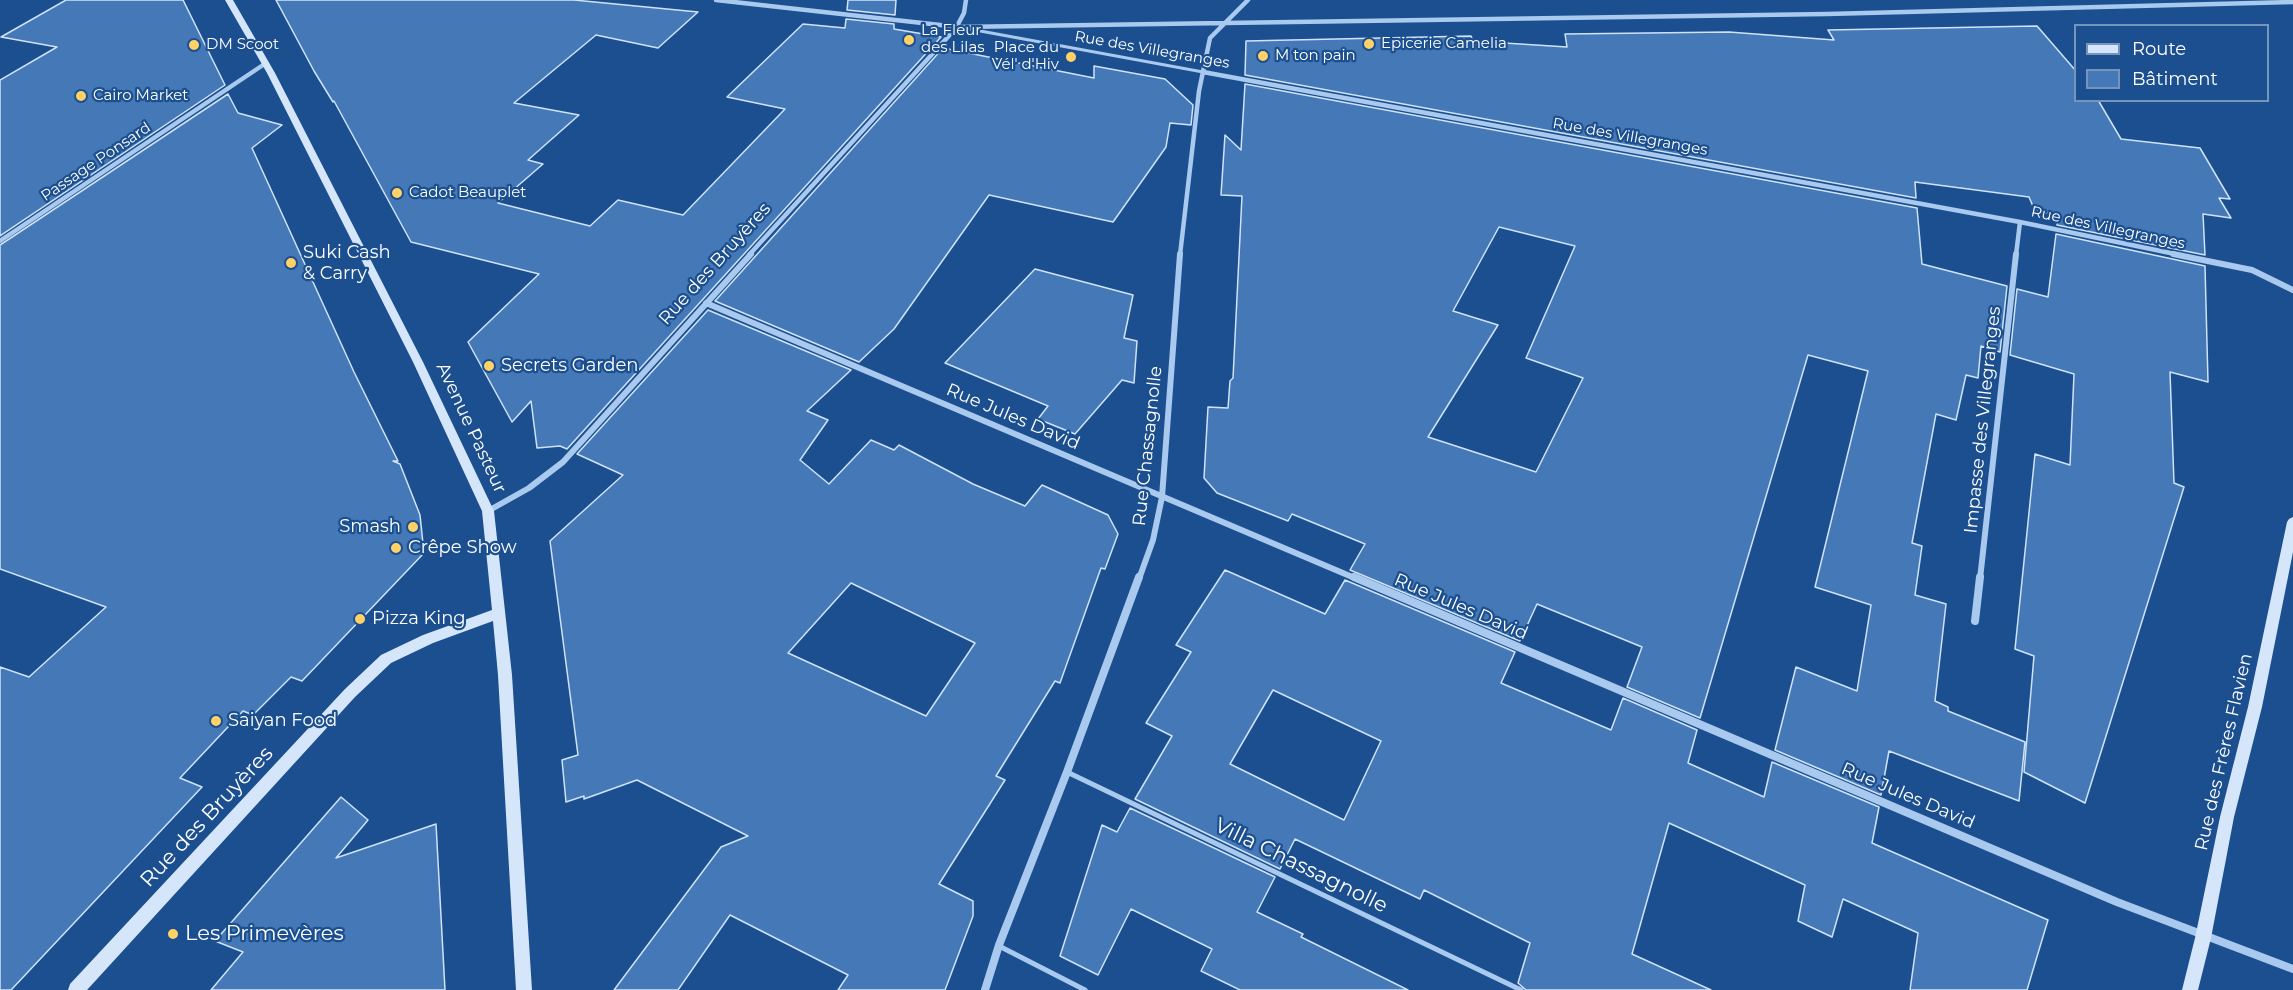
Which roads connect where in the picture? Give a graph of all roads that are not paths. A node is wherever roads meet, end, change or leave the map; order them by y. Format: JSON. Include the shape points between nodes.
{"nodes":[{"id":1,"x":229,"y":0,"type":"edge"},
{"id":2,"x":716,"y":0,"type":"edge"},
{"id":3,"x":966,"y":0,"type":"edge"},
{"id":4,"x":1248,"y":0,"type":"edge"},
{"id":5,"x":2293,"y":2,"type":"edge"},
{"id":6,"x":1221,"y":24,"type":"junction"},
{"id":7,"x":958,"y":27,"type":"junction"},
{"id":8,"x":266,"y":63,"type":"junction"},
{"id":9,"x":1203,"y":72,"type":"junction"},
{"id":10,"x":2020,"y":222,"type":"junction"},
{"id":11,"x":0,"y":241,"type":"edge"},
{"id":12,"x":2293,"y":290,"type":"edge"},
{"id":13,"x":706,"y":303,"type":"junction"},
{"id":14,"x":1162,"y":497,"type":"junction"},
{"id":15,"x":488,"y":511,"type":"junction"},
{"id":16,"x":2293,"y":522,"type":"edge"},
{"id":17,"x":498,"y":613,"type":"junction"},
{"id":18,"x":1975,"y":621,"type":"dead end"},
{"id":19,"x":1067,"y":772,"type":"junction"},
{"id":20,"x":2203,"y":938,"type":"junction"},
{"id":21,"x":999,"y":945,"type":"junction"},
{"id":22,"x":2293,"y":969,"type":"edge"},
{"id":23,"x":76,"y":990,"type":"edge"},
{"id":24,"x":524,"y":990,"type":"edge"},
{"id":25,"x":985,"y":990,"type":"edge"},
{"id":26,"x":1085,"y":990,"type":"edge"},
{"id":27,"x":1521,"y":990,"type":"edge"},
{"id":28,"x":2190,"y":990,"type":"edge"}],
"edges":[{"from":1,"to":8,"type":"main road","name":"Avenue Pasteur"},
{"from":2,"to":7,"type":"street"},
{"from":3,"to":7,"type":"street","via":[[966,13]]},
{"from":4,"to":6,"type":"street"},
{"from":5,"to":6,"type":"street","via":[[1816,15]]},
{"from":6,"to":7,"type":"street"},
{"from":6,"to":9,"type":"street","name":"Rue Chassagnolle","via":[[1210,38]]},
{"from":7,"to":9,"type":"lane","name":"Rue des Villegranges"},
{"from":7,"to":13,"type":"street","name":"Rue des Bruyères"},
{"from":8,"to":11,"type":"street","name":"Passage Ponsard"},
{"from":8,"to":15,"type":"main road","name":"Avenue Pasteur","via":[[418,362]]},
{"from":9,"to":10,"type":"street","name":"Rue des Villegranges"},
{"from":9,"to":14,"type":"street","name":"Rue Chassagnolle","via":[[1181,238]]},
{"from":10,"to":12,"type":"street","name":"Rue des Villegranges","via":[[2252,270]]},
{"from":10,"to":18,"type":"street","name":"Impasse des Villegranges"},
{"from":13,"to":14,"type":"street","name":"Rue Jules David"},
{"from":13,"to":15,"type":"street","name":"Rue des Bruyères","via":[[563,462],[538,482]]},
{"from":14,"to":19,"type":"street","name":"Rue Chassagnolle","via":[[1153,540]]},
{"from":14,"to":20,"type":"street","name":"Rue Jules David"},
{"from":15,"to":17,"type":"main road","name":"Avenue Pasteur"},
{"from":16,"to":20,"type":"main road","name":"Rue des Frères Flavien"},
{"from":17,"to":23,"type":"main road","name":"Rue des Bruyères","via":[[386,659],[350,693]]},
{"from":17,"to":24,"type":"main road","name":"Avenue Pasteur"},
{"from":19,"to":21,"type":"street","name":"Rue Chassagnolle"},
{"from":19,"to":27,"type":"lane","name":"Villa Chassagnolle"},
{"from":20,"to":22,"type":"street","name":"Rue Jules David"},
{"from":20,"to":28,"type":"main road","name":"Rue des Frères Flavien"},
{"from":21,"to":25,"type":"street","name":"Rue Chassagnolle"},
{"from":21,"to":26,"type":"lane"}]}
